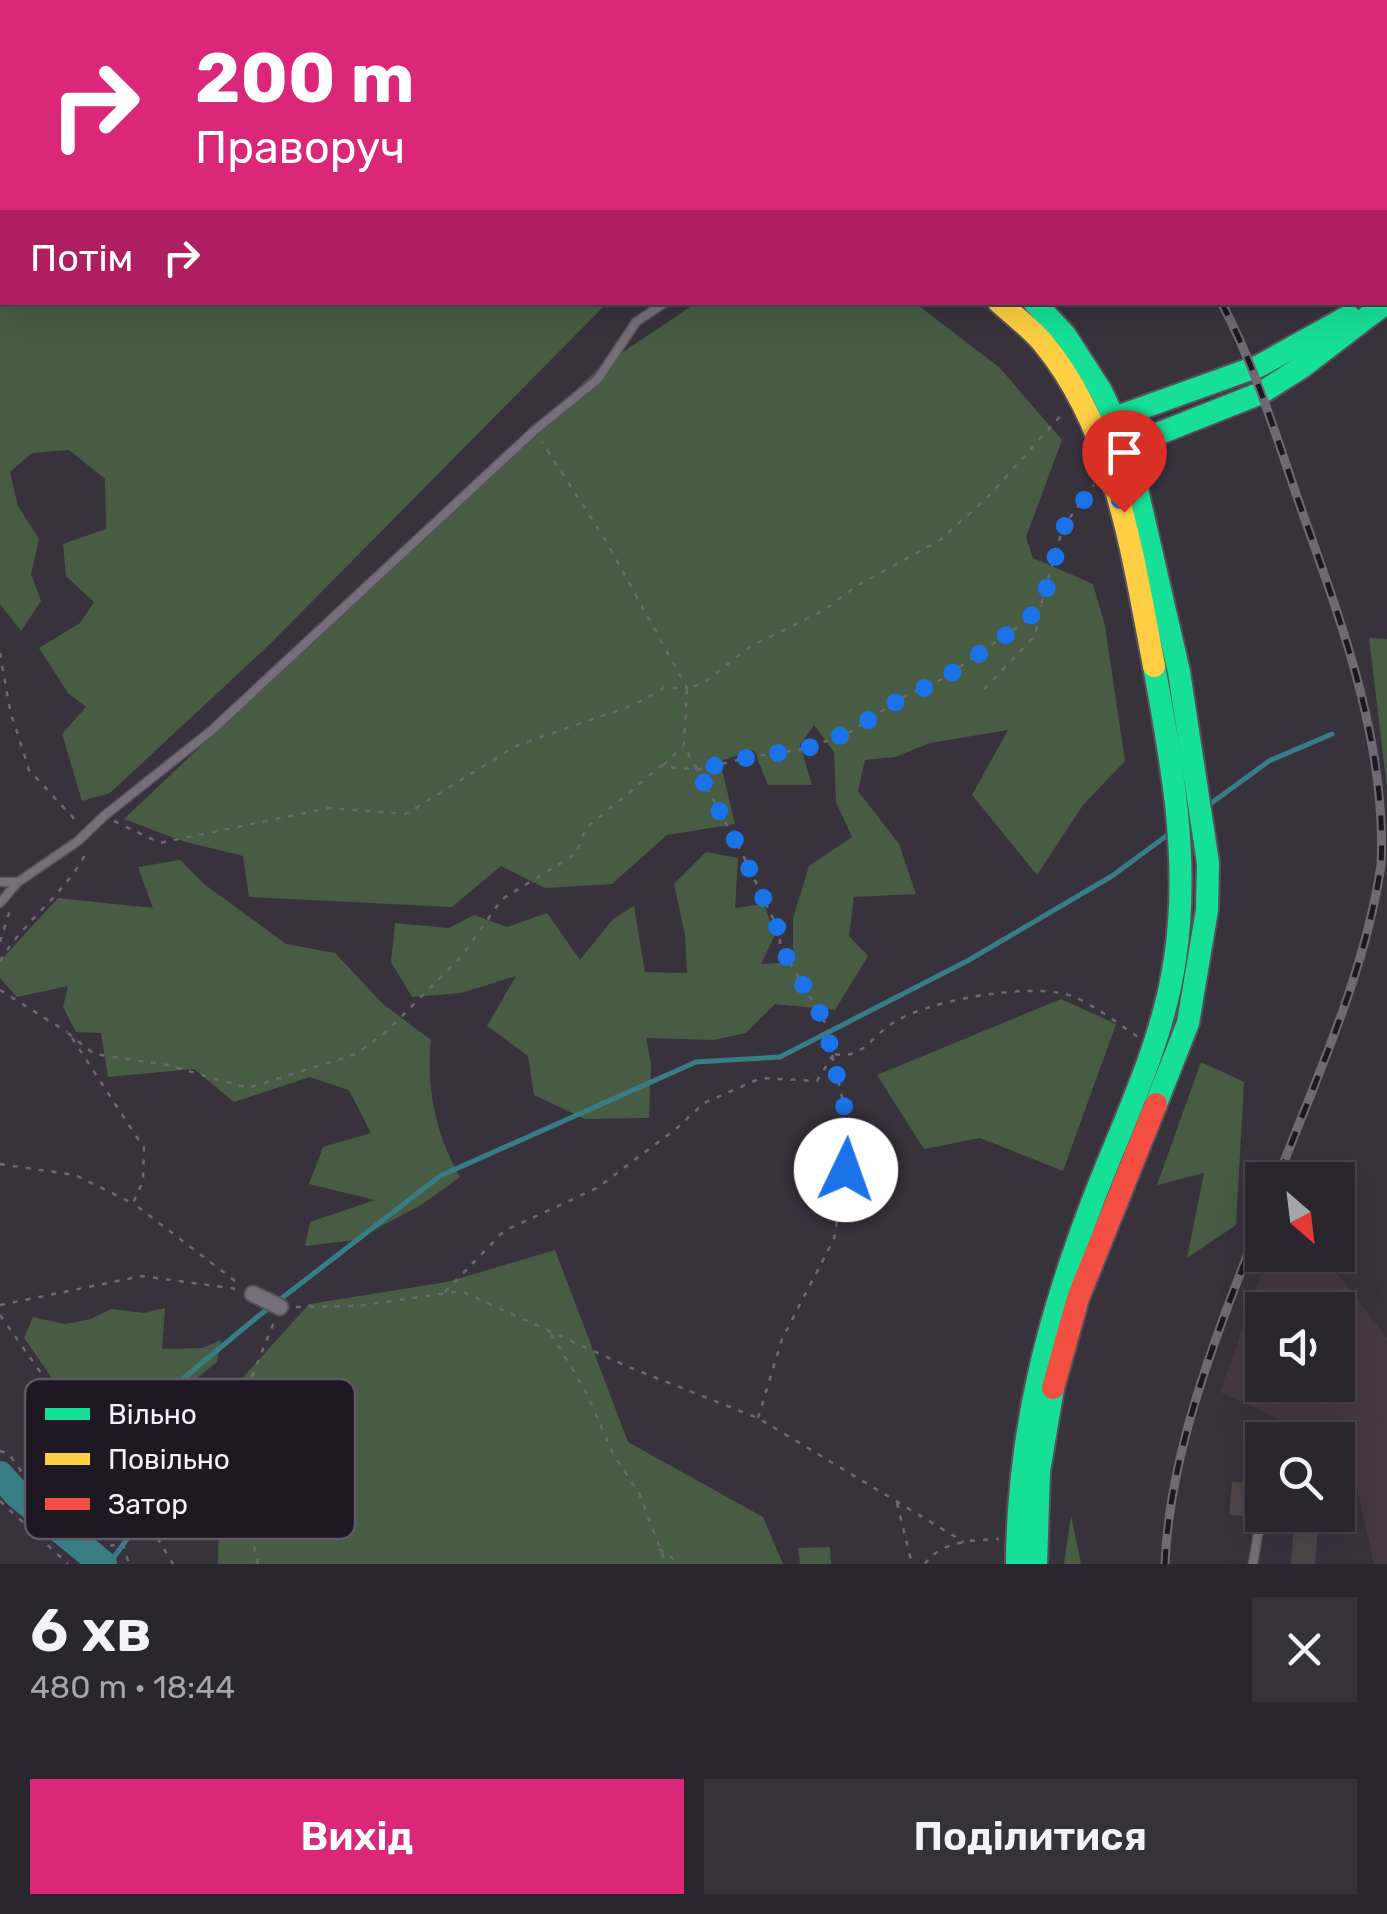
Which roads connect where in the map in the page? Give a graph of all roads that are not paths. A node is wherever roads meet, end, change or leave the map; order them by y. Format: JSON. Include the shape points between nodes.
{"nodes":[{"id":1,"x":662,"y":305,"type":"edge"},
{"id":2,"x":1002,"y":305,"type":"edge"},
{"id":3,"x":1037,"y":305,"type":"edge"},
{"id":4,"x":1369,"y":305,"type":"edge"},
{"id":5,"x":1377,"y":305,"type":"edge"},
{"id":6,"x":1104,"y":422,"type":"junction"},
{"id":7,"x":1127,"y":446,"type":"junction"},
{"id":8,"x":1104,"y":455,"type":"junction"},
{"id":9,"x":0,"y":882,"type":"edge"},
{"id":10,"x":18,"y":882,"type":"junction"},
{"id":11,"x":0,"y":903,"type":"edge"},
{"id":12,"x":253,"y":1294,"type":"road end"},
{"id":13,"x":280,"y":1308,"type":"road end"},
{"id":14,"x":1258,"y":1534,"type":"dead end"},
{"id":15,"x":1017,"y":1564,"type":"edge"},
{"id":16,"x":1036,"y":1564,"type":"edge"},
{"id":17,"x":1253,"y":1564,"type":"edge"}],
"edges":[{"from":1,"to":10,"type":"lane","via":[[636,322],[598,380],[534,431],[211,731]]},
{"from":2,"to":6,"type":"main road","via":[[1046,346],[1076,394]]},
{"from":3,"to":6,"type":"main road","via":[[1065,334]]},
{"from":4,"to":6,"type":"main road","via":[[1259,366]]},
{"from":5,"to":7,"type":"main road","via":[[1261,393]]},
{"from":6,"to":7,"type":"main road"},
{"from":6,"to":8,"type":"main road"},
{"from":7,"to":8,"type":"main road"},
{"from":7,"to":16,"type":"main road","via":[[1164,596],[1200,794],[1208,863],[1203,940],[1188,1023],[1078,1298],[1039,1472]]},
{"from":8,"to":15,"type":"main road","via":[[1124,512],[1180,812],[1183,906],[1162,1018],[1060,1286],[1033,1380]]},
{"from":9,"to":10,"type":"lane"},
{"from":10,"to":11,"type":"lane"},
{"from":12,"to":13,"type":"street"},
{"from":14,"to":17,"type":"lane"}]}
